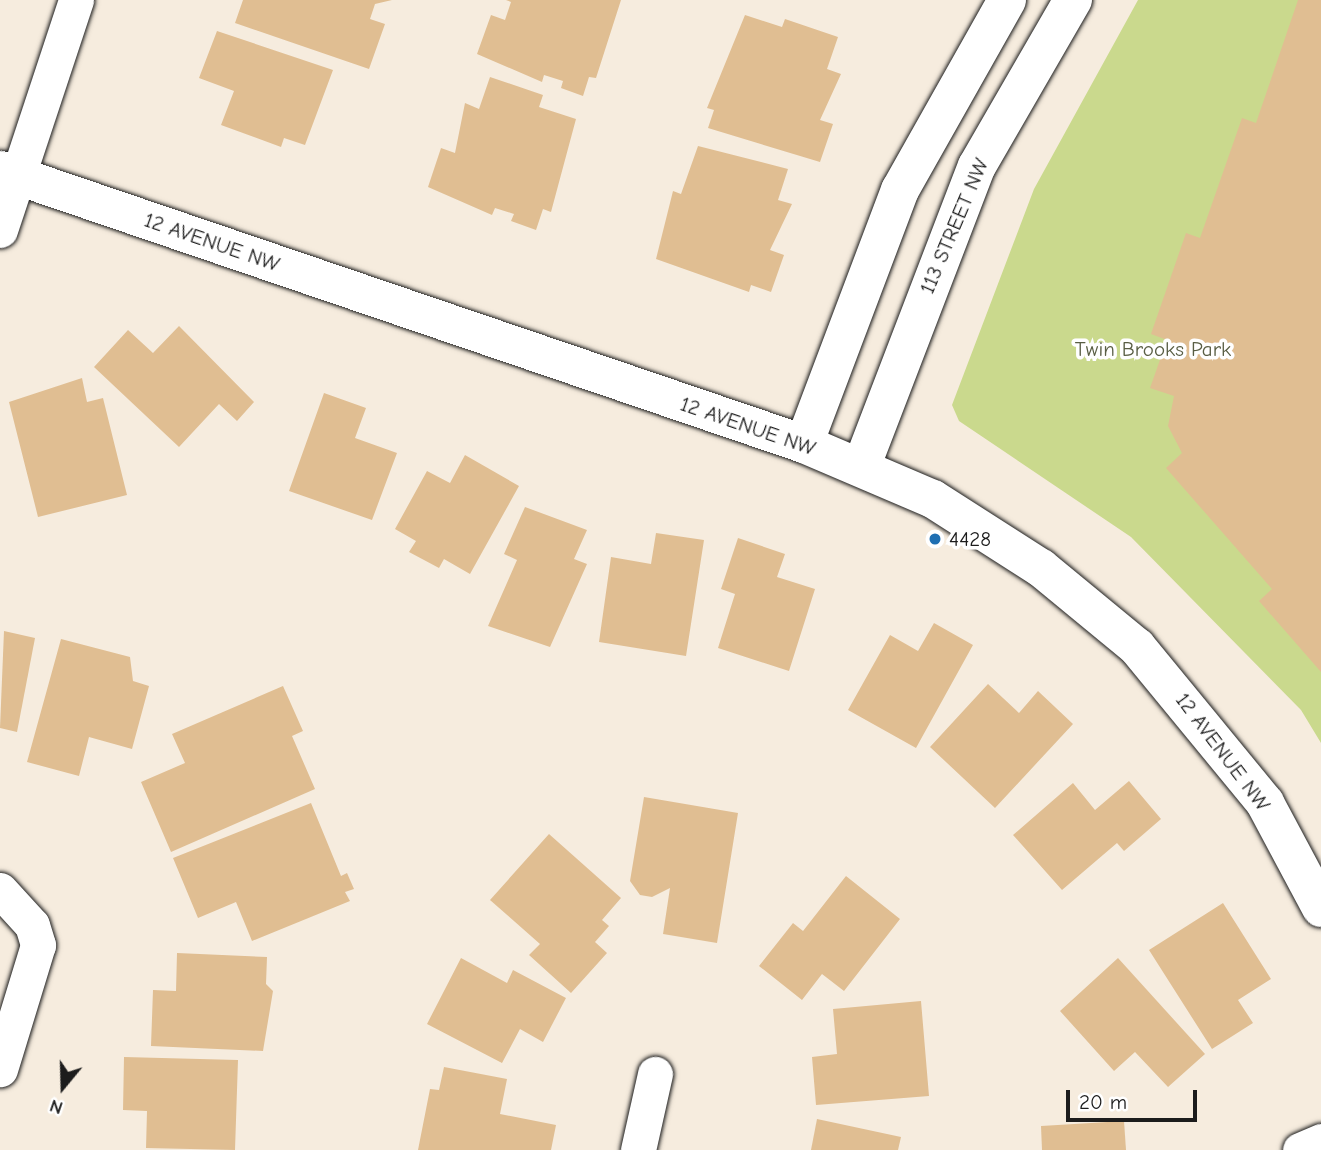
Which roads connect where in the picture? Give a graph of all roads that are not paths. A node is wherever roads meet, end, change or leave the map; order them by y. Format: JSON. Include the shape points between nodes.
{"nodes":[{"id":1,"x":76,"y":0,"type":"edge"},
{"id":2,"x":1007,"y":0,"type":"edge"},
{"id":3,"x":1073,"y":0,"type":"edge"},
{"id":4,"x":8,"y":173,"type":"edge"},
{"id":5,"x":0,"y":230,"type":"edge"},
{"id":6,"x":804,"y":444,"type":"junction"},
{"id":7,"x":862,"y":466,"type":"junction"},
{"id":8,"x":0,"y":890,"type":"edge"},
{"id":9,"x":1321,"y":908,"type":"edge"},
{"id":10,"x":0,"y":1069,"type":"edge"},
{"id":11,"x":654,"y":1074,"type":"dead end"},
{"id":12,"x":1321,"y":1141,"type":"edge"},
{"id":13,"x":638,"y":1150,"type":"edge"},
{"id":14,"x":1300,"y":1150,"type":"edge"}],
"edges":[{"from":1,"to":4,"type":"street"},
{"from":2,"to":6,"type":"street","via":[[900,190]]},
{"from":3,"to":7,"type":"street","name":"113 STREET NW","via":[[977,166]]},
{"from":4,"to":5,"type":"street"},
{"from":4,"to":6,"type":"street","name":"12 AVENUE NW"},
{"from":6,"to":7,"type":"street","name":"12 AVENUE NW"},
{"from":7,"to":9,"type":"street","name":"12 AVENUE NW","via":[[979,526],[1137,647],[1265,803]]},
{"from":8,"to":10,"type":"street","via":[[32,925],[38,944],[25,1002]]},
{"from":11,"to":13,"type":"street"},
{"from":12,"to":14,"type":"street"}]}
